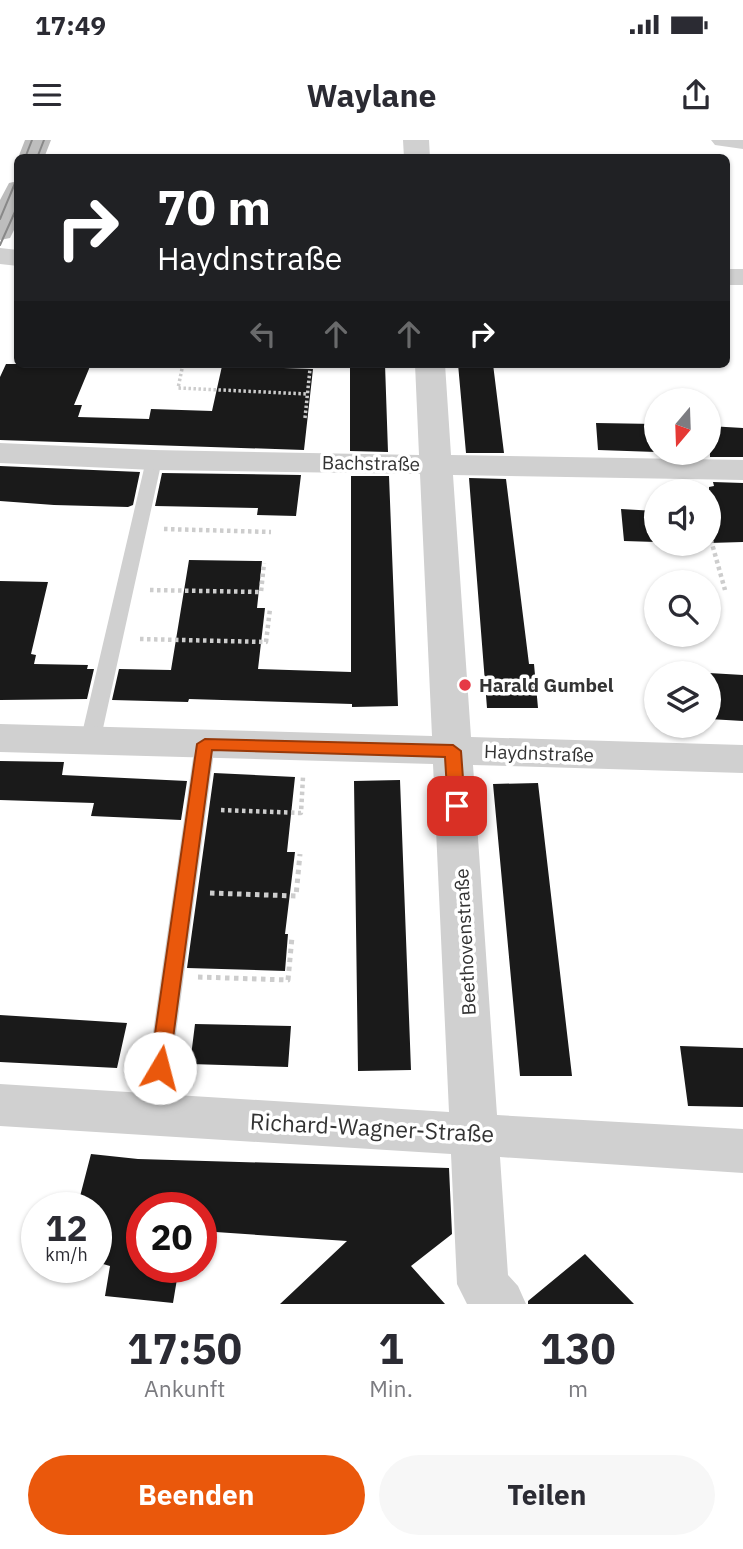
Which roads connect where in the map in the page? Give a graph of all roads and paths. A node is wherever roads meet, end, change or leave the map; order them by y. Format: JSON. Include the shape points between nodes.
{"nodes":[{"id":1,"x":724,"y":140,"type":"edge"},
{"id":2,"x":743,"y":141,"type":"edge"},
{"id":3,"x":14,"y":199,"type":"edge"},
{"id":4,"x":0,"y":232,"type":"edge"},
{"id":5,"x":182,"y":368,"type":"edge"},
{"id":6,"x":430,"y":368,"type":"edge"},
{"id":7,"x":310,"y":369,"type":"dead end"},
{"id":8,"x":307,"y":394,"type":"junction"},
{"id":9,"x":305,"y":418,"type":"dead end"},
{"id":10,"x":0,"y":453,"type":"edge"},
{"id":11,"x":154,"y":460,"type":"junction"},
{"id":12,"x":437,"y":464,"type":"junction"},
{"id":13,"x":743,"y":470,"type":"edge"},
{"id":14,"x":139,"y":528,"type":"junction"},
{"id":15,"x":271,"y":532,"type":"dead end"},
{"id":16,"x":715,"y":556,"type":"edge"},
{"id":17,"x":264,"y":563,"type":"dead end"},
{"id":18,"x":125,"y":589,"type":"junction"},
{"id":19,"x":724,"y":590,"type":"dead end"},
{"id":20,"x":270,"y":609,"type":"dead end"},
{"id":21,"x":115,"y":638,"type":"junction"},
{"id":22,"x":0,"y":738,"type":"edge"},
{"id":23,"x":90,"y":742,"type":"junction"},
{"id":24,"x":205,"y":744,"type":"junction"},
{"id":25,"x":453,"y":751,"type":"junction"},
{"id":26,"x":743,"y":759,"type":"edge"},
{"id":27,"x":303,"y":776,"type":"dead end"},
{"id":28,"x":196,"y":810,"type":"junction"},
{"id":29,"x":300,"y":854,"type":"dead end"},
{"id":30,"x":184,"y":892,"type":"junction"},
{"id":31,"x":292,"y":937,"type":"dead end"},
{"id":32,"x":173,"y":976,"type":"junction"},
{"id":33,"x":0,"y":1105,"type":"edge"},
{"id":34,"x":153,"y":1115,"type":"junction"},
{"id":35,"x":476,"y":1134,"type":"junction"},
{"id":36,"x":743,"y":1151,"type":"edge"},
{"id":37,"x":500,"y":1304,"type":"edge"}],
"edges":[{"from":1,"to":2,"type":"street"},
{"from":3,"to":4,"type":"main road"},
{"from":5,"to":8,"type":"path","via":[[177,388]]},
{"from":6,"to":12,"type":"street","name":"Beethovenstraße"},
{"from":7,"to":8,"type":"path"},
{"from":8,"to":9,"type":"path"},
{"from":10,"to":11,"type":"street","name":"Bachstraße"},
{"from":11,"to":12,"type":"street","name":"Bachstraße"},
{"from":11,"to":14,"type":"lane"},
{"from":12,"to":13,"type":"street","name":"Bachstraße"},
{"from":12,"to":25,"type":"street","name":"Beethovenstraße"},
{"from":14,"to":15,"type":"path"},
{"from":14,"to":18,"type":"lane"},
{"from":16,"to":19,"type":"path"},
{"from":17,"to":18,"type":"path","via":[[261,592]]},
{"from":18,"to":21,"type":"lane"},
{"from":20,"to":21,"type":"path","via":[[266,642]]},
{"from":21,"to":23,"type":"lane"},
{"from":22,"to":23,"type":"street","name":"Haydnstraße"},
{"from":23,"to":24,"type":"street","name":"Haydnstraße"},
{"from":24,"to":25,"type":"street","name":"Haydnstraße"},
{"from":24,"to":28,"type":"lane"},
{"from":25,"to":26,"type":"street","name":"Haydnstraße"},
{"from":25,"to":35,"type":"street","name":"Beethovenstraße"},
{"from":27,"to":28,"type":"path","via":[[301,813]]},
{"from":28,"to":30,"type":"lane"},
{"from":29,"to":30,"type":"path","via":[[296,896]]},
{"from":30,"to":32,"type":"lane"},
{"from":31,"to":32,"type":"path","via":[[288,980]]},
{"from":32,"to":34,"type":"lane"},
{"from":33,"to":34,"type":"street","name":"Richard-Wagner-Straße"},
{"from":34,"to":35,"type":"street","name":"Richard-Wagner-Straße"},
{"from":35,"to":36,"type":"street","name":"Richard-Wagner-Straße"},
{"from":35,"to":37,"type":"street","name":"Beethovenstraße","via":[[483,1284]]}]}
